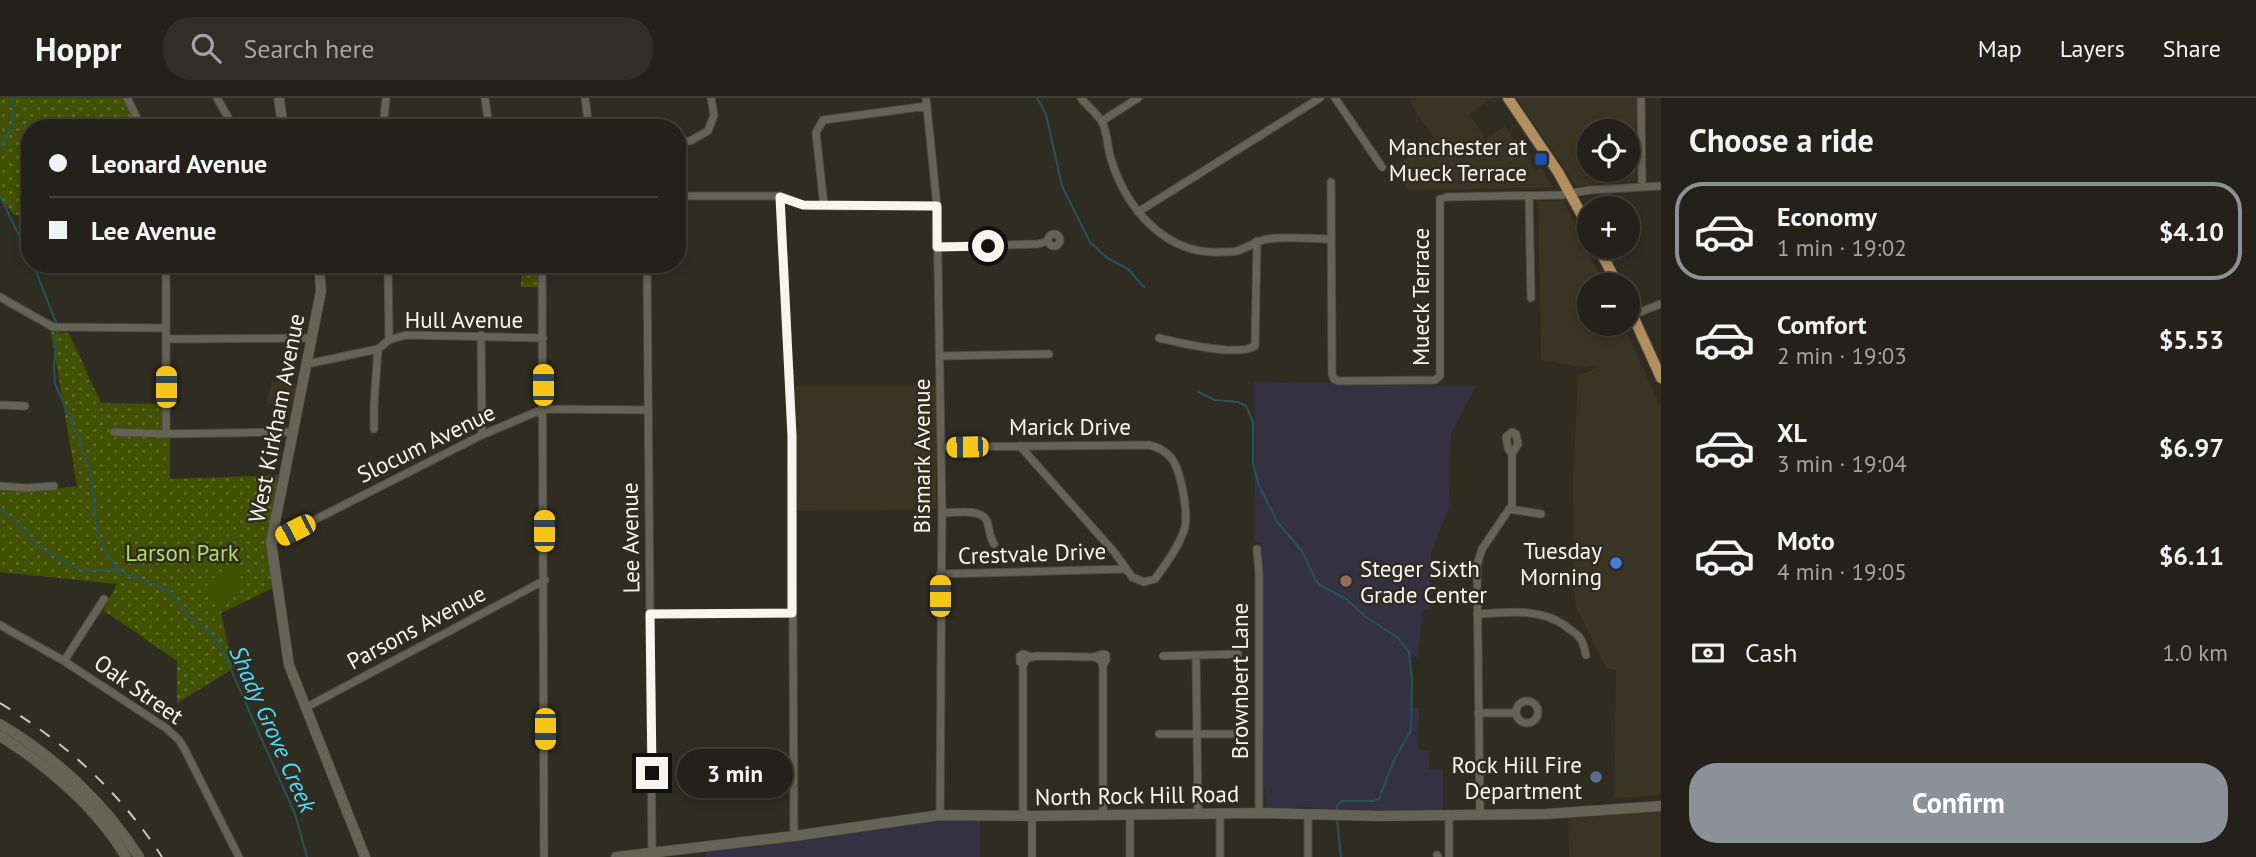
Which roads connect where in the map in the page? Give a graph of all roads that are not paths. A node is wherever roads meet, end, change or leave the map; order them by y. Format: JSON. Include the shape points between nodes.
{"nodes":[{"id":1,"x":127,"y":98,"type":"edge"},
{"id":2,"x":218,"y":98,"type":"edge"},
{"id":3,"x":279,"y":98,"type":"edge"},
{"id":4,"x":386,"y":98,"type":"edge"},
{"id":5,"x":485,"y":98,"type":"edge"},
{"id":6,"x":584,"y":98,"type":"edge"},
{"id":7,"x":710,"y":98,"type":"edge"},
{"id":8,"x":1081,"y":98,"type":"edge"},
{"id":9,"x":1138,"y":98,"type":"edge"},
{"id":10,"x":1320,"y":98,"type":"edge"},
{"id":11,"x":1335,"y":98,"type":"edge"},
{"id":12,"x":1508,"y":98,"type":"edge"},
{"id":13,"x":1641,"y":98,"type":"edge"},
{"id":14,"x":927,"y":102,"type":"edge"},
{"id":15,"x":138,"y":119,"type":"edge"},
{"id":16,"x":228,"y":119,"type":"edge"},
{"id":17,"x":282,"y":119,"type":"edge"},
{"id":18,"x":384,"y":119,"type":"edge"},
{"id":19,"x":488,"y":119,"type":"edge"},
{"id":20,"x":588,"y":119,"type":"edge"},
{"id":21,"x":1102,"y":121,"type":"junction"},
{"id":22,"x":686,"y":141,"type":"edge"},
{"id":23,"x":1382,"y":167,"type":"dead end"},
{"id":24,"x":1331,"y":182,"type":"dead end"},
{"id":25,"x":1642,"y":186,"type":"junction"},
{"id":26,"x":1661,"y":186,"type":"edge"},
{"id":27,"x":1571,"y":194,"type":"junction"},
{"id":28,"x":686,"y":196,"type":"edge"},
{"id":29,"x":1529,"y":196,"type":"junction"},
{"id":30,"x":780,"y":197,"type":"junction"},
{"id":31,"x":1577,"y":205,"type":"edge"},
{"id":32,"x":824,"y":206,"type":"junction"},
{"id":33,"x":937,"y":206,"type":"junction"},
{"id":34,"x":1138,"y":212,"type":"junction"},
{"id":35,"x":1331,"y":239,"type":"junction"},
{"id":36,"x":1048,"y":241,"type":"dead end"},
{"id":37,"x":1257,"y":242,"type":"junction"},
{"id":38,"x":937,"y":247,"type":"junction"},
{"id":39,"x":166,"y":273,"type":"edge"},
{"id":40,"x":320,"y":273,"type":"edge"},
{"id":41,"x":388,"y":273,"type":"edge"},
{"id":42,"x":542,"y":273,"type":"edge"},
{"id":43,"x":647,"y":273,"type":"edge"},
{"id":44,"x":0,"y":297,"type":"edge"},
{"id":45,"x":1531,"y":298,"type":"dead end"},
{"id":46,"x":1661,"y":304,"type":"edge"},
{"id":47,"x":1640,"y":308,"type":"edge"},
{"id":48,"x":166,"y":328,"type":"junction"},
{"id":49,"x":1640,"y":332,"type":"edge"},
{"id":50,"x":481,"y":335,"type":"junction"},
{"id":51,"x":311,"y":338,"type":"junction"},
{"id":52,"x":543,"y":338,"type":"junction"},
{"id":53,"x":1159,"y":338,"type":"dead end"},
{"id":54,"x":166,"y":339,"type":"junction"},
{"id":55,"x":389,"y":340,"type":"junction"},
{"id":56,"x":378,"y":349,"type":"junction"},
{"id":57,"x":1049,"y":354,"type":"dead end"},
{"id":58,"x":940,"y":356,"type":"junction"},
{"id":59,"x":307,"y":364,"type":"junction"},
{"id":60,"x":1661,"y":378,"type":"edge"},
{"id":61,"x":0,"y":405,"type":"edge"},
{"id":62,"x":25,"y":407,"type":"dead end"},
{"id":63,"x":543,"y":409,"type":"junction"},
{"id":64,"x":647,"y":410,"type":"junction"},
{"id":65,"x":374,"y":429,"type":"dead end"},
{"id":66,"x":114,"y":432,"type":"dead end"},
{"id":67,"x":292,"y":432,"type":"junction"},
{"id":68,"x":166,"y":434,"type":"junction"},
{"id":69,"x":482,"y":435,"type":"junction"},
{"id":70,"x":1020,"y":446,"type":"junction"},
{"id":71,"x":941,"y":447,"type":"junction"},
{"id":72,"x":1512,"y":454,"type":"dead end"},
{"id":73,"x":0,"y":486,"type":"edge"},
{"id":74,"x":54,"y":486,"type":"dead end"},
{"id":75,"x":1509,"y":509,"type":"junction"},
{"id":76,"x":942,"y":513,"type":"junction"},
{"id":77,"x":1541,"y":514,"type":"dead end"},
{"id":78,"x":271,"y":542,"type":"junction"},
{"id":79,"x":994,"y":544,"type":"dead end"},
{"id":80,"x":1257,"y":549,"type":"dead end"},
{"id":81,"x":1125,"y":569,"type":"junction"},
{"id":82,"x":940,"y":574,"type":"junction"},
{"id":83,"x":545,"y":580,"type":"junction"},
{"id":84,"x":104,"y":600,"type":"dead end"},
{"id":85,"x":792,"y":613,"type":"junction"},
{"id":86,"x":650,"y":614,"type":"junction"},
{"id":87,"x":1477,"y":614,"type":"junction"},
{"id":88,"x":0,"y":625,"type":"edge"},
{"id":89,"x":1238,"y":654,"type":"dead end"},
{"id":90,"x":1586,"y":654,"type":"dead end"},
{"id":91,"x":1196,"y":655,"type":"junction"},
{"id":92,"x":1164,"y":656,"type":"dead end"},
{"id":93,"x":64,"y":661,"type":"junction"},
{"id":94,"x":305,"y":708,"type":"junction"},
{"id":95,"x":1478,"y":713,"type":"junction"},
{"id":96,"x":1516,"y":713,"type":"dead end"},
{"id":97,"x":0,"y":724,"type":"edge"},
{"id":98,"x":1198,"y":733,"type":"junction"},
{"id":99,"x":1159,"y":734,"type":"dead end"},
{"id":100,"x":1232,"y":734,"type":"dead end"},
{"id":101,"x":0,"y":736,"type":"edge"},
{"id":102,"x":1661,"y":806,"type":"edge"},
{"id":103,"x":1259,"y":813,"type":"junction"},
{"id":104,"x":940,"y":814,"type":"junction"},
{"id":105,"x":1103,"y":814,"type":"junction"},
{"id":106,"x":1198,"y":814,"type":"junction"},
{"id":107,"x":1220,"y":814,"type":"junction"},
{"id":108,"x":1308,"y":814,"type":"junction"},
{"id":109,"x":1449,"y":814,"type":"junction"},
{"id":110,"x":1480,"y":814,"type":"junction"},
{"id":111,"x":1028,"y":815,"type":"junction"},
{"id":112,"x":1130,"y":815,"type":"junction"},
{"id":113,"x":794,"y":836,"type":"junction"},
{"id":114,"x":704,"y":845,"type":"junction"},
{"id":115,"x":652,"y":852,"type":"junction"},
{"id":116,"x":126,"y":857,"type":"edge"},
{"id":117,"x":139,"y":857,"type":"edge"},
{"id":118,"x":239,"y":857,"type":"edge"},
{"id":119,"x":365,"y":857,"type":"edge"},
{"id":120,"x":544,"y":857,"type":"edge"},
{"id":121,"x":616,"y":857,"type":"edge"},
{"id":122,"x":701,"y":857,"type":"edge"},
{"id":123,"x":1032,"y":857,"type":"edge"},
{"id":124,"x":1130,"y":857,"type":"edge"},
{"id":125,"x":1220,"y":857,"type":"edge"},
{"id":126,"x":1308,"y":857,"type":"edge"},
{"id":127,"x":1449,"y":857,"type":"edge"}],
"edges":[{"from":1,"to":15,"type":"street"},
{"from":2,"to":16,"type":"street"},
{"from":3,"to":17,"type":"street"},
{"from":4,"to":18,"type":"street"},
{"from":5,"to":19,"type":"street"},
{"from":6,"to":20,"type":"street"},
{"from":7,"to":22,"type":"street","via":[[714,115],[708,131]]},
{"from":8,"to":21,"type":"street"},
{"from":9,"to":21,"type":"street"},
{"from":10,"to":34,"type":"street"},
{"from":11,"to":23,"type":"street"},
{"from":12,"to":27,"type":"main road"},
{"from":13,"to":25,"type":"street"},
{"from":14,"to":32,"type":"street","via":[[823,120],[816,133]]},
{"from":14,"to":33,"type":"street","name":"Bismark Avenue"},
{"from":21,"to":34,"type":"street","via":[[1111,159]]},
{"from":24,"to":35,"type":"street"},
{"from":25,"to":26,"type":"street","name":"Mueck Terrace"},
{"from":25,"to":27,"type":"street","name":"Mueck Terrace"},
{"from":27,"to":29,"type":"street","name":"Mueck Terrace"},
{"from":27,"to":31,"type":"main road"},
{"from":28,"to":30,"type":"street"},
{"from":29,"to":35,"type":"street","name":"Mueck Terrace","via":[[1440,199],[1442,373],[1438,379],[1334,379]]},
{"from":29,"to":45,"type":"street"},
{"from":30,"to":32,"type":"street"},
{"from":30,"to":85,"type":"street","via":[[792,436]]},
{"from":32,"to":33,"type":"street"},
{"from":33,"to":38,"type":"street","name":"Bismark Avenue"},
{"from":34,"to":37,"type":"street","via":[[1154,229],[1185,248],[1236,251]]},
{"from":35,"to":37,"type":"street"},
{"from":36,"to":38,"type":"street"},
{"from":37,"to":53,"type":"street","via":[[1256,343],[1248,349],[1207,348]]},
{"from":38,"to":58,"type":"street","name":"Bismark Avenue"},
{"from":39,"to":48,"type":"street"},
{"from":40,"to":51,"type":"street","name":"West Kirkham Avenue","via":[[321,291]]},
{"from":41,"to":55,"type":"street"},
{"from":42,"to":52,"type":"street"},
{"from":43,"to":64,"type":"street","name":"Lee Avenue"},
{"from":44,"to":48,"type":"street","via":[[57,328]]},
{"from":46,"to":47,"type":"street"},
{"from":48,"to":54,"type":"street"},
{"from":49,"to":60,"type":"main road"},
{"from":50,"to":52,"type":"street","name":"Hull Avenue"},
{"from":50,"to":55,"type":"street","name":"Hull Avenue","via":[[406,335]]},
{"from":50,"to":69,"type":"street"},
{"from":51,"to":54,"type":"street"},
{"from":51,"to":59,"type":"street","name":"West Kirkham Avenue"},
{"from":52,"to":63,"type":"street"},
{"from":54,"to":68,"type":"street"},
{"from":55,"to":56,"type":"street","name":"Hull Avenue"},
{"from":56,"to":59,"type":"street","name":"Hull Avenue"},
{"from":56,"to":65,"type":"street"},
{"from":57,"to":58,"type":"street"},
{"from":58,"to":71,"type":"street","name":"Bismark Avenue"},
{"from":59,"to":67,"type":"street","name":"West Kirkham Avenue"},
{"from":61,"to":62,"type":"street"},
{"from":63,"to":64,"type":"street","name":"Slocum Avenue"},
{"from":63,"to":69,"type":"street","name":"Slocum Avenue"},
{"from":63,"to":83,"type":"street"},
{"from":64,"to":86,"type":"street","name":"Lee Avenue"},
{"from":66,"to":68,"type":"street"},
{"from":67,"to":68,"type":"street"},
{"from":67,"to":78,"type":"street","name":"West Kirkham Avenue"},
{"from":69,"to":78,"type":"street","name":"Slocum Avenue"},
{"from":70,"to":71,"type":"street","name":"Marick Drive"},
{"from":70,"to":81,"type":"street"},
{"from":70,"to":81,"type":"street","name":"Marick Drive","via":[[1149,445],[1174,461],[1186,514],[1184,527],[1155,579],[1144,582]]},
{"from":71,"to":76,"type":"street","name":"Bismark Avenue"},
{"from":72,"to":75,"type":"street"},
{"from":73,"to":74,"type":"street"},
{"from":75,"to":77,"type":"street"},
{"from":75,"to":87,"type":"street","via":[[1482,549],[1477,565]]},
{"from":76,"to":79,"type":"street","via":[[984,517]]},
{"from":76,"to":82,"type":"street","name":"Bismark Avenue"},
{"from":78,"to":94,"type":"street","name":"West Kirkham Avenue","via":[[286,651]]},
{"from":80,"to":103,"type":"street","name":"Brownbert Lane"},
{"from":81,"to":82,"type":"street","name":"Crestvale Drive"},
{"from":82,"to":104,"type":"street","name":"Bismark Avenue"},
{"from":83,"to":94,"type":"street","name":"Parsons Avenue"},
{"from":83,"to":120,"type":"street"},
{"from":84,"to":93,"type":"street"},
{"from":85,"to":86,"type":"street"},
{"from":85,"to":113,"type":"street"},
{"from":86,"to":115,"type":"street","name":"Lee Avenue"},
{"from":87,"to":90,"type":"street","via":[[1545,614],[1578,633]]},
{"from":87,"to":95,"type":"street"},
{"from":88,"to":93,"type":"street","name":"Oak Street"},
{"from":89,"to":91,"type":"street"},
{"from":91,"to":92,"type":"street"},
{"from":91,"to":98,"type":"street"},
{"from":93,"to":118,"type":"street","name":"Oak Street","via":[[179,740]]},
{"from":94,"to":119,"type":"street","name":"West Kirkham Avenue"},
{"from":95,"to":96,"type":"street"},
{"from":95,"to":110,"type":"street"},
{"from":97,"to":117,"type":"street","via":[[79,785]]},
{"from":98,"to":99,"type":"street"},
{"from":98,"to":100,"type":"street"},
{"from":98,"to":106,"type":"street"},
{"from":101,"to":116,"type":"street","via":[[82,802]]},
{"from":102,"to":110,"type":"street","name":"North Rock Hill Road"},
{"from":103,"to":107,"type":"street","name":"North Rock Hill Road"},
{"from":103,"to":108,"type":"street","name":"North Rock Hill Road"},
{"from":104,"to":111,"type":"street","name":"North Rock Hill Road"},
{"from":104,"to":113,"type":"street","name":"North Rock Hill Road"},
{"from":105,"to":111,"type":"street","name":"North Rock Hill Road"},
{"from":105,"to":111,"type":"street","via":[[1099,661],[1027,661]]},
{"from":105,"to":112,"type":"street","name":"North Rock Hill Road"},
{"from":106,"to":107,"type":"street","name":"North Rock Hill Road"},
{"from":106,"to":112,"type":"street","name":"North Rock Hill Road"},
{"from":107,"to":125,"type":"street"},
{"from":108,"to":109,"type":"street","name":"North Rock Hill Road"},
{"from":108,"to":126,"type":"street"},
{"from":109,"to":110,"type":"street","name":"North Rock Hill Road"},
{"from":109,"to":127,"type":"street"},
{"from":111,"to":123,"type":"street"},
{"from":112,"to":124,"type":"street"},
{"from":113,"to":114,"type":"street","name":"North Rock Hill Road"},
{"from":114,"to":115,"type":"street","name":"North Rock Hill Road"},
{"from":114,"to":122,"type":"street"},
{"from":115,"to":121,"type":"street","name":"North Rock Hill Road"}]}
